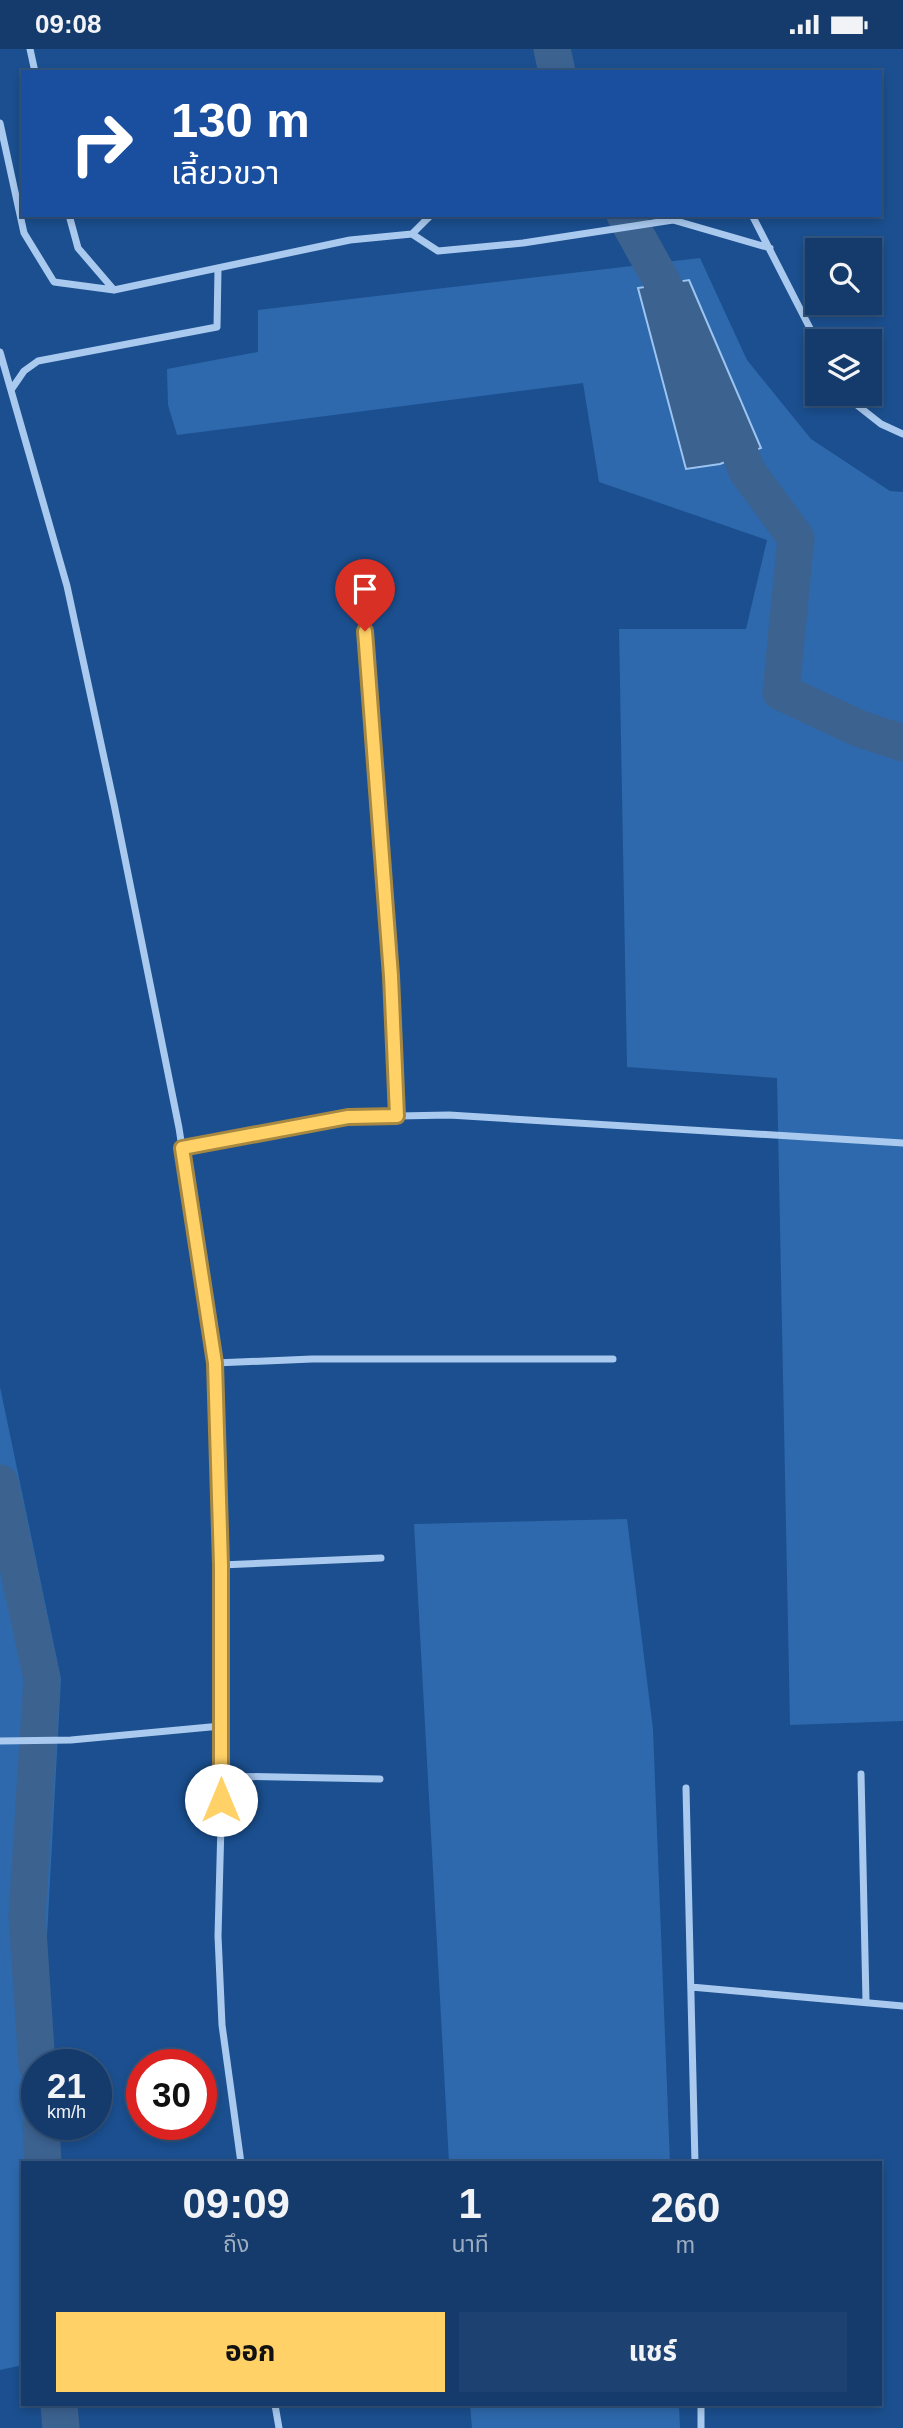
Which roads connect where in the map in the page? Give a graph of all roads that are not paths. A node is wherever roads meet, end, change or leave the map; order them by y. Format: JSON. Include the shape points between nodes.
{"nodes":[{"id":1,"x":30,"y":49,"type":"edge"},
{"id":2,"x":35,"y":70,"type":"edge"},
{"id":3,"x":0,"y":123,"type":"edge"},
{"id":4,"x":70,"y":217,"type":"edge"},
{"id":5,"x":429,"y":217,"type":"edge"},
{"id":6,"x":753,"y":217,"type":"edge"},
{"id":7,"x":412,"y":234,"type":"junction"},
{"id":8,"x":770,"y":249,"type":"junction"},
{"id":9,"x":218,"y":269,"type":"junction"},
{"id":10,"x":114,"y":290,"type":"junction"},
{"id":11,"x":810,"y":329,"type":"edge"},
{"id":12,"x":0,"y":352,"type":"edge"},
{"id":13,"x":11,"y":390,"type":"junction"},
{"id":14,"x":858,"y":406,"type":"edge"},
{"id":15,"x":903,"y":434,"type":"edge"},
{"id":16,"x":365,"y":631,"type":"dead end"},
{"id":17,"x":397,"y":1116,"type":"junction"},
{"id":18,"x":903,"y":1143,"type":"edge"},
{"id":19,"x":182,"y":1148,"type":"junction"},
{"id":20,"x":613,"y":1359,"type":"dead end"},
{"id":21,"x":215,"y":1363,"type":"junction"},
{"id":22,"x":381,"y":1557,"type":"dead end"},
{"id":23,"x":221,"y":1565,"type":"junction"},
{"id":24,"x":220,"y":1726,"type":"junction"},
{"id":25,"x":0,"y":1741,"type":"edge"},
{"id":26,"x":861,"y":1774,"type":"dead end"},
{"id":27,"x":221,"y":1776,"type":"junction"},
{"id":28,"x":380,"y":1779,"type":"dead end"},
{"id":29,"x":686,"y":1788,"type":"dead end"},
{"id":30,"x":691,"y":1987,"type":"junction"},
{"id":31,"x":866,"y":2001,"type":"junction"},
{"id":32,"x":903,"y":2006,"type":"edge"},
{"id":33,"x":241,"y":2161,"type":"edge"},
{"id":34,"x":695,"y":2161,"type":"edge"},
{"id":35,"x":275,"y":2406,"type":"edge"},
{"id":36,"x":701,"y":2406,"type":"edge"},
{"id":37,"x":279,"y":2428,"type":"edge"},
{"id":38,"x":701,"y":2428,"type":"edge"}],
"edges":[{"from":1,"to":2,"type":"street"},
{"from":3,"to":10,"type":"street","via":[[24,233],[54,282]]},
{"from":4,"to":10,"type":"street","via":[[78,248]]},
{"from":5,"to":7,"type":"street"},
{"from":6,"to":8,"type":"street"},
{"from":7,"to":8,"type":"street","via":[[438,251],[673,220]]},
{"from":7,"to":9,"type":"street","via":[[350,240]]},
{"from":8,"to":11,"type":"street"},
{"from":9,"to":10,"type":"street"},
{"from":9,"to":13,"type":"street","via":[[216,327],[38,361]]},
{"from":12,"to":13,"type":"street"},
{"from":13,"to":19,"type":"street","via":[[66,586]]},
{"from":14,"to":15,"type":"street"},
{"from":16,"to":17,"type":"street"},
{"from":17,"to":18,"type":"street","via":[[449,1115]]},
{"from":17,"to":19,"type":"street","via":[[348,1117]]},
{"from":19,"to":21,"type":"street"},
{"from":20,"to":21,"type":"street"},
{"from":21,"to":23,"type":"street"},
{"from":22,"to":23,"type":"street"},
{"from":23,"to":24,"type":"street"},
{"from":24,"to":25,"type":"street","via":[[71,1740]]},
{"from":24,"to":27,"type":"street"},
{"from":26,"to":31,"type":"street"},
{"from":27,"to":28,"type":"street"},
{"from":27,"to":33,"type":"street","via":[[218,1936],[222,2025]]},
{"from":29,"to":30,"type":"street"},
{"from":30,"to":31,"type":"street"},
{"from":30,"to":34,"type":"street"},
{"from":31,"to":32,"type":"street"},
{"from":35,"to":37,"type":"street"},
{"from":36,"to":38,"type":"street"}]}
